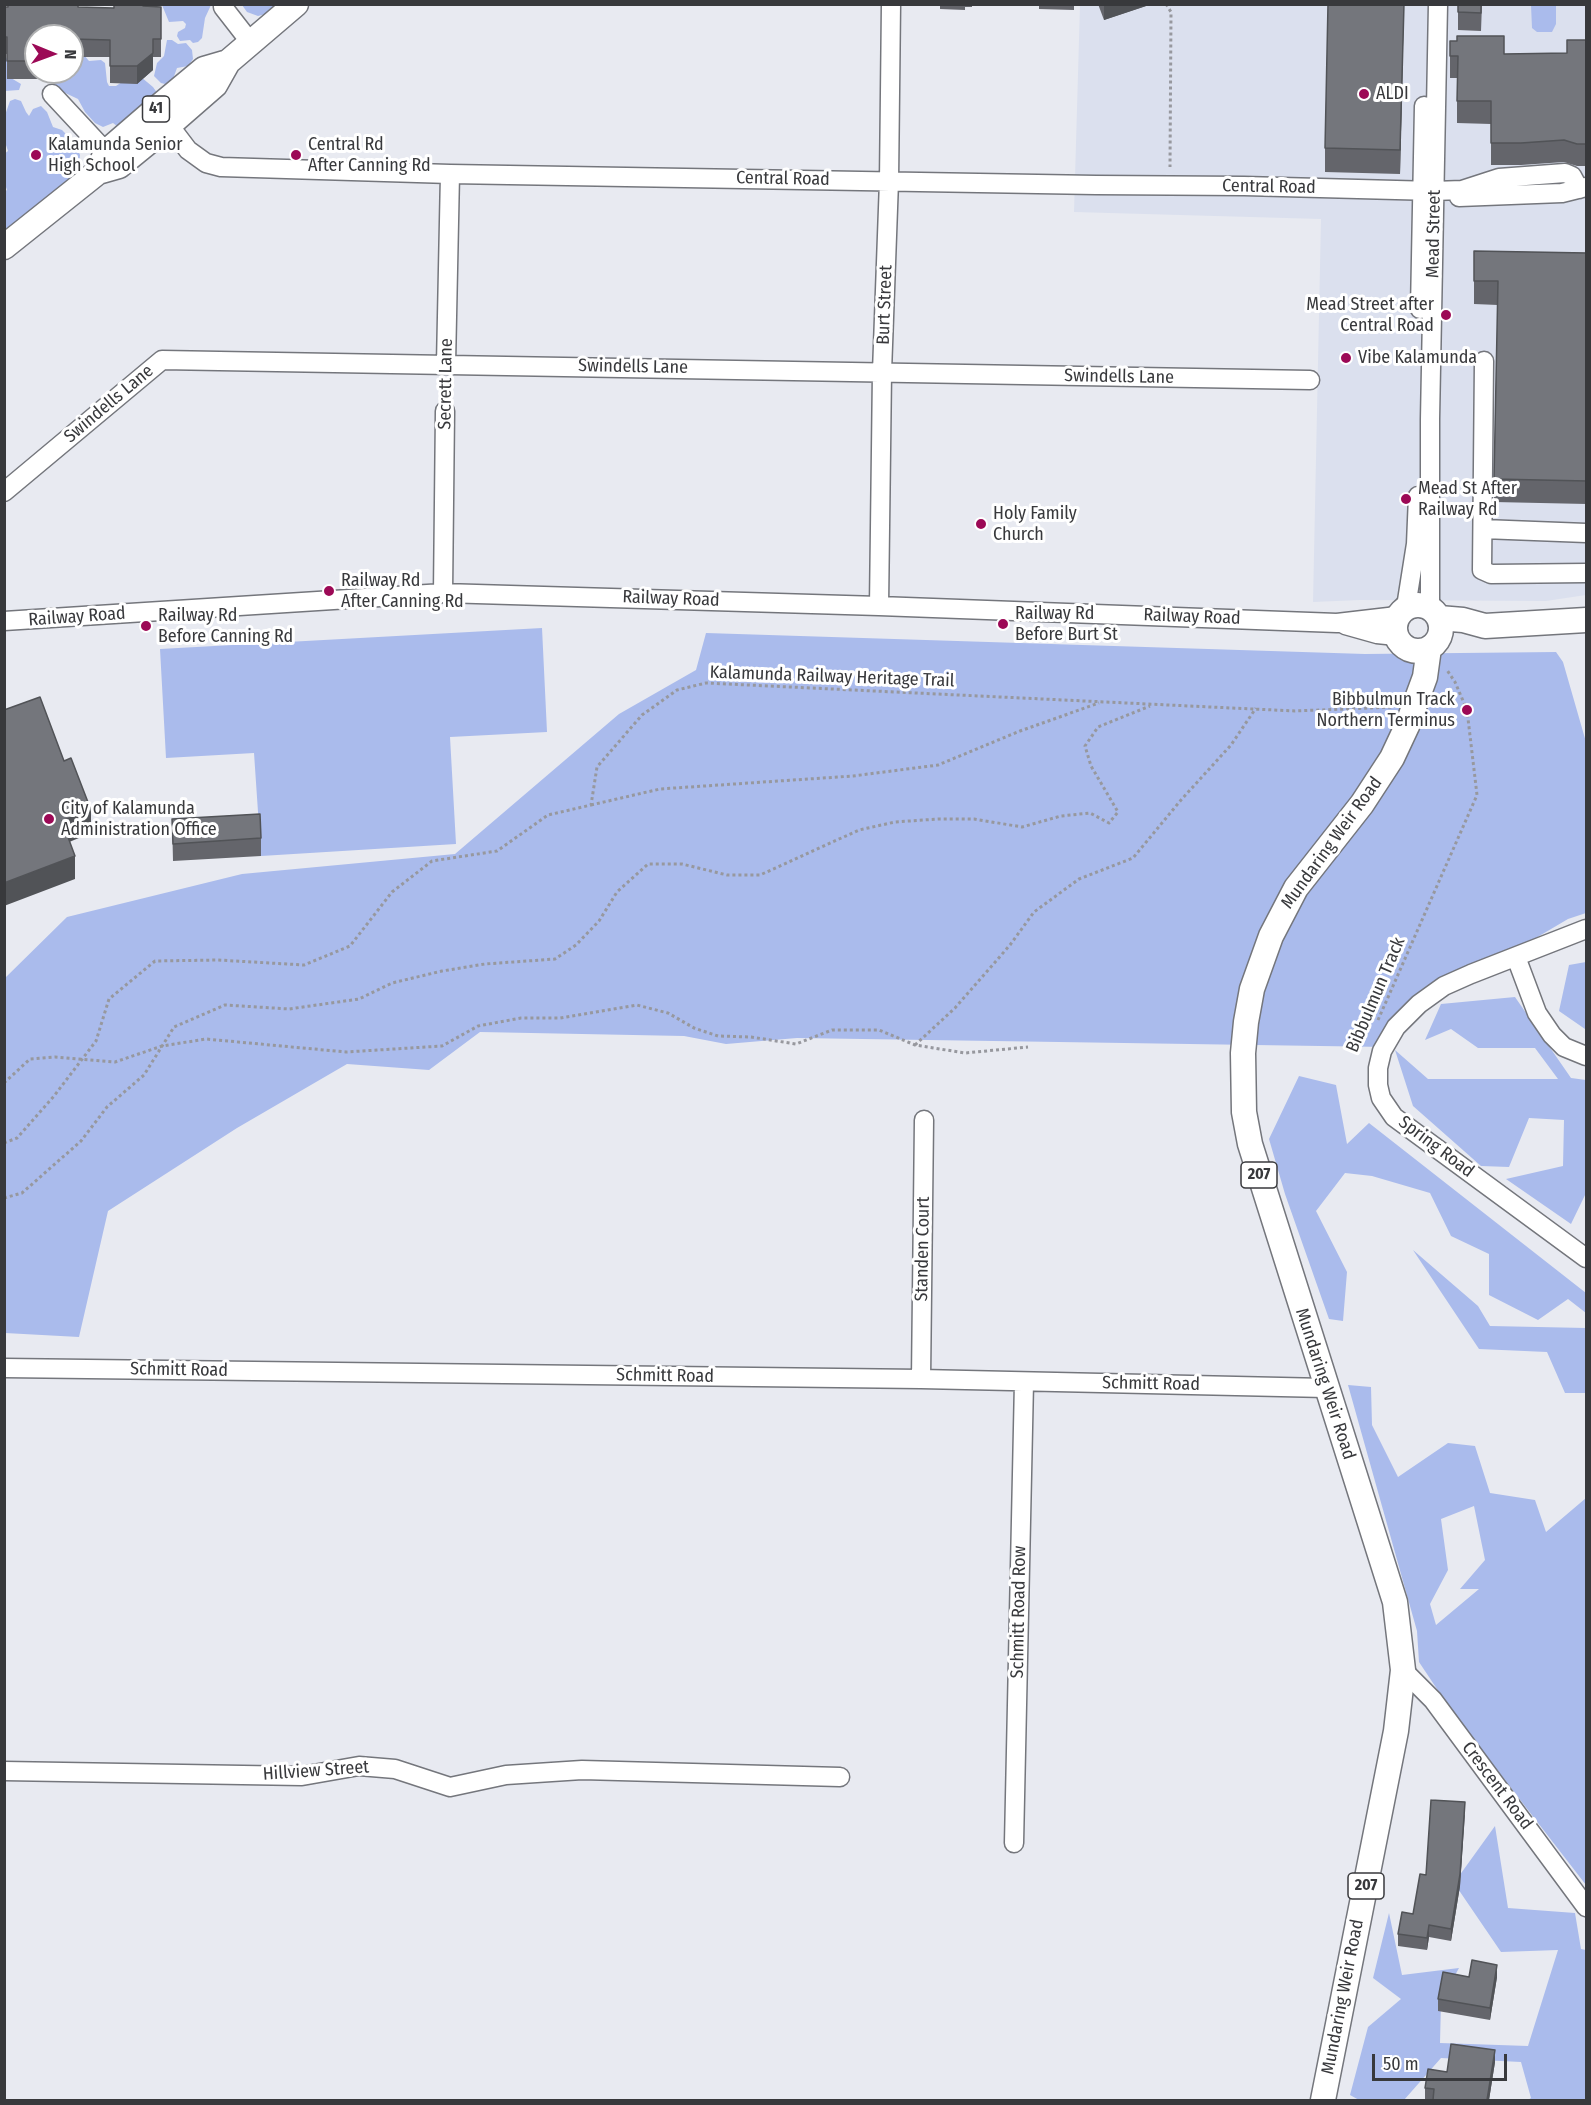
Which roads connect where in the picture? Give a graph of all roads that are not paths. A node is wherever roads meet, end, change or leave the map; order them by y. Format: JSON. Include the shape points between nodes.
{"nodes":[{"id":1,"x":296,"y":4,"type":"edge"},
{"id":2,"x":891,"y":4,"type":"edge"},
{"id":3,"x":1426,"y":4,"type":"edge"},
{"id":4,"x":1438,"y":4,"type":"edge"},
{"id":5,"x":223,"y":7,"type":"dead end"},
{"id":6,"x":251,"y":43,"type":"junction"},
{"id":7,"x":52,"y":94,"type":"dead end"},
{"id":8,"x":162,"y":117,"type":"junction"},
{"id":9,"x":102,"y":162,"type":"junction"},
{"id":10,"x":450,"y":174,"type":"junction"},
{"id":11,"x":889,"y":181,"type":"junction"},
{"id":12,"x":1583,"y":188,"type":"edge"},
{"id":13,"x":1428,"y":191,"type":"junction"},
{"id":14,"x":4,"y":247,"type":"edge"},
{"id":15,"x":1484,"y":361,"type":"dead end"},
{"id":16,"x":446,"y":364,"type":"junction"},
{"id":17,"x":882,"y":372,"type":"junction"},
{"id":18,"x":1310,"y":380,"type":"dead end"},
{"id":19,"x":446,"y":411,"type":"dead end"},
{"id":20,"x":4,"y":492,"type":"edge"},
{"id":21,"x":1483,"y":529,"type":"junction"},
{"id":22,"x":1587,"y":533,"type":"edge"},
{"id":23,"x":1587,"y":573,"type":"edge"},
{"id":24,"x":444,"y":593,"type":"junction"},
{"id":25,"x":879,"y":606,"type":"junction"},
{"id":26,"x":1587,"y":620,"type":"edge"},
{"id":27,"x":4,"y":621,"type":"edge"},
{"id":28,"x":1400,"y":626,"type":"junction"},
{"id":29,"x":1434,"y":628,"type":"junction"},
{"id":30,"x":1412,"y":707,"type":"junction"},
{"id":31,"x":1587,"y":929,"type":"edge"},
{"id":32,"x":1516,"y":957,"type":"junction"},
{"id":33,"x":1587,"y":1056,"type":"edge"},
{"id":34,"x":924,"y":1120,"type":"dead end"},
{"id":35,"x":1587,"y":1258,"type":"edge"},
{"id":36,"x":4,"y":1368,"type":"edge"},
{"id":37,"x":921,"y":1379,"type":"junction"},
{"id":38,"x":1024,"y":1382,"type":"junction"},
{"id":39,"x":1326,"y":1388,"type":"junction"},
{"id":40,"x":1403,"y":1670,"type":"junction"},
{"id":41,"x":4,"y":1770,"type":"edge"},
{"id":42,"x":840,"y":1777,"type":"dead end"},
{"id":43,"x":1014,"y":1843,"type":"dead end"},
{"id":44,"x":1587,"y":1907,"type":"edge"},
{"id":45,"x":1323,"y":2100,"type":"edge"}],
"edges":[{"from":1,"to":6,"type":"main road","number":"41"},
{"from":2,"to":11,"type":"street","name":"Burt Street"},
{"from":3,"to":13,"type":"street","name":"Mead Street","number":"207"},
{"from":4,"to":13,"type":"street","name":"Mead Street","number":"207"},
{"from":5,"to":6,"type":"street"},
{"from":6,"to":8,"type":"main road","number":"41","via":[[228,62],[204,69]]},
{"from":7,"to":9,"type":"street"},
{"from":8,"to":9,"type":"main road","number":"41","via":[[120,166]]},
{"from":8,"to":10,"type":"street","name":"Central Road","via":[[188,150],[206,163],[221,167]]},
{"from":9,"to":14,"type":"main road","number":"41"},
{"from":10,"to":11,"type":"street","name":"Central Road"},
{"from":10,"to":16,"type":"street","name":"Secrett Lane"},
{"from":11,"to":13,"type":"street","name":"Central Road"},
{"from":11,"to":17,"type":"street","name":"Burt Street"},
{"from":12,"to":13,"type":"street","name":"Central Road","via":[[1565,173],[1499,178],[1462,190]]},
{"from":13,"to":28,"type":"street","name":"Mead Street","number":"207","via":[[1416,544]]},
{"from":13,"to":29,"type":"street","name":"Mead Street","number":"207"},
{"from":15,"to":21,"type":"street"},
{"from":16,"to":17,"type":"street","name":"Swindells Lane"},
{"from":16,"to":20,"type":"street","name":"Swindells Lane","via":[[162,360]]},
{"from":17,"to":18,"type":"street","name":"Swindells Lane"},
{"from":17,"to":25,"type":"street","name":"Burt Street"},
{"from":19,"to":24,"type":"street","name":"Secrett Lane"},
{"from":21,"to":22,"type":"street"},
{"from":21,"to":23,"type":"street","via":[[1482,570],[1486,573]]},
{"from":24,"to":25,"type":"street","name":"Railway Road"},
{"from":24,"to":27,"type":"street","name":"Railway Road"},
{"from":25,"to":28,"type":"street","name":"Railway Road","via":[[1337,623],[1377,634]]},
{"from":26,"to":29,"type":"main road","via":[[1485,626],[1463,620]]},
{"from":28,"to":29,"type":"main road","via":[[1422,605]]},
{"from":28,"to":29,"type":"main road","via":[[1409,649],[1419,651]]},
{"from":28,"to":30,"type":"main road","name":"Mundaring Weir Road","number":"207"},
{"from":29,"to":30,"type":"main road","name":"Mundaring Weir Road","number":"207","via":[[1425,677]]},
{"from":30,"to":39,"type":"main road","name":"Mundaring Weir Road","number":"207","via":[[1400,743],[1378,781],[1302,879],[1281,914],[1259,965],[1246,1023],[1242,1080],[1250,1144]]},
{"from":31,"to":32,"type":"street","name":"Spring Road"},
{"from":32,"to":33,"type":"street","via":[[1537,1013],[1552,1035],[1564,1047]]},
{"from":32,"to":35,"type":"street","name":"Spring Road","via":[[1444,986],[1396,1027],[1382,1051],[1378,1068],[1381,1098],[1394,1117]]},
{"from":34,"to":37,"type":"street","name":"Standen Court"},
{"from":36,"to":37,"type":"street","name":"Schmitt Road"},
{"from":37,"to":38,"type":"street","name":"Schmitt Road"},
{"from":38,"to":39,"type":"street","name":"Schmitt Road"},
{"from":38,"to":43,"type":"street","name":"Schmitt Road Row"},
{"from":39,"to":40,"type":"main road","name":"Mundaring Weir Road","number":"207","via":[[1395,1602]]},
{"from":40,"to":44,"type":"street","name":"Crescent Road","via":[[1433,1700]]},
{"from":40,"to":45,"type":"main road","name":"Mundaring Weir Road","number":"207","via":[[1396,1731]]},
{"from":41,"to":42,"type":"street","name":"Hillview Street","via":[[302,1776],[358,1766],[396,1769],[450,1787],[506,1775],[582,1770]]}]}
